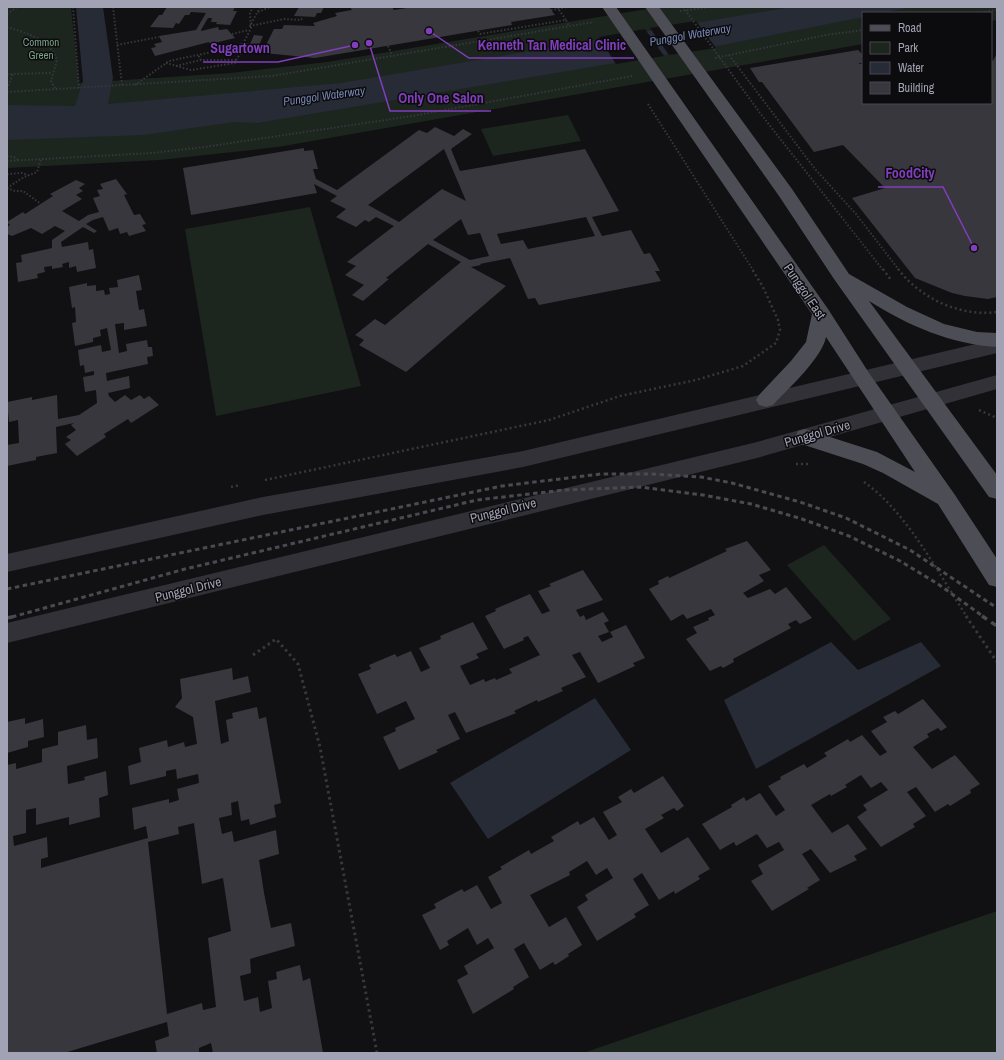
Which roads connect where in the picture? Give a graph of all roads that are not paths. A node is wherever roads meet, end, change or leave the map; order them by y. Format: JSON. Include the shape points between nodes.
{"nodes":[{"id":1,"x":609,"y":7,"type":"edge"},
{"id":2,"x":652,"y":7,"type":"edge"},
{"id":3,"x":840,"y":275,"type":"junction"},
{"id":4,"x":821,"y":314,"type":"junction"},
{"id":5,"x":997,"y":340,"type":"edge"},
{"id":6,"x":997,"y":346,"type":"edge"},
{"id":7,"x":906,"y":367,"type":"junction"},
{"id":8,"x":862,"y":378,"type":"junction"},
{"id":9,"x":997,"y":382,"type":"edge"},
{"id":10,"x":766,"y":400,"type":"junction"},
{"id":11,"x":931,"y":400,"type":"junction"},
{"id":12,"x":887,"y":412,"type":"junction"},
{"id":13,"x":804,"y":437,"type":"junction"},
{"id":14,"x":997,"y":492,"type":"edge"},
{"id":15,"x":947,"y":501,"type":"junction"},
{"id":16,"x":7,"y":563,"type":"edge"},
{"id":17,"x":997,"y":578,"type":"edge"},
{"id":18,"x":7,"y":633,"type":"edge"}],
"edges":[{"from":1,"to":4,"type":"main road","name":"Punggol East"},
{"from":2,"to":3,"type":"main road","via":[[809,226]]},
{"from":3,"to":5,"type":"main road","via":[[899,311],[933,328],[967,337]]},
{"from":3,"to":7,"type":"main road"},
{"from":4,"to":8,"type":"main road","name":"Punggol East"},
{"from":4,"to":10,"type":"main road","via":[[815,343],[798,366]]},
{"from":6,"to":7,"type":"street"},
{"from":7,"to":8,"type":"street"},
{"from":7,"to":11,"type":"main road"},
{"from":8,"to":10,"type":"street"},
{"from":8,"to":12,"type":"main road","name":"Punggol East"},
{"from":9,"to":11,"type":"street","name":"Punggol Drive"},
{"from":10,"to":16,"type":"street","via":[[522,459],[263,506]]},
{"from":11,"to":12,"type":"street","name":"Punggol Drive"},
{"from":11,"to":14,"type":"main road"},
{"from":12,"to":13,"type":"street","name":"Punggol Drive"},
{"from":12,"to":15,"type":"main road","name":"Punggol East"},
{"from":13,"to":15,"type":"main road","via":[[870,458]]},
{"from":13,"to":18,"type":"street","name":"Punggol Drive"},
{"from":15,"to":17,"type":"main road","name":"Punggol East"}]}
